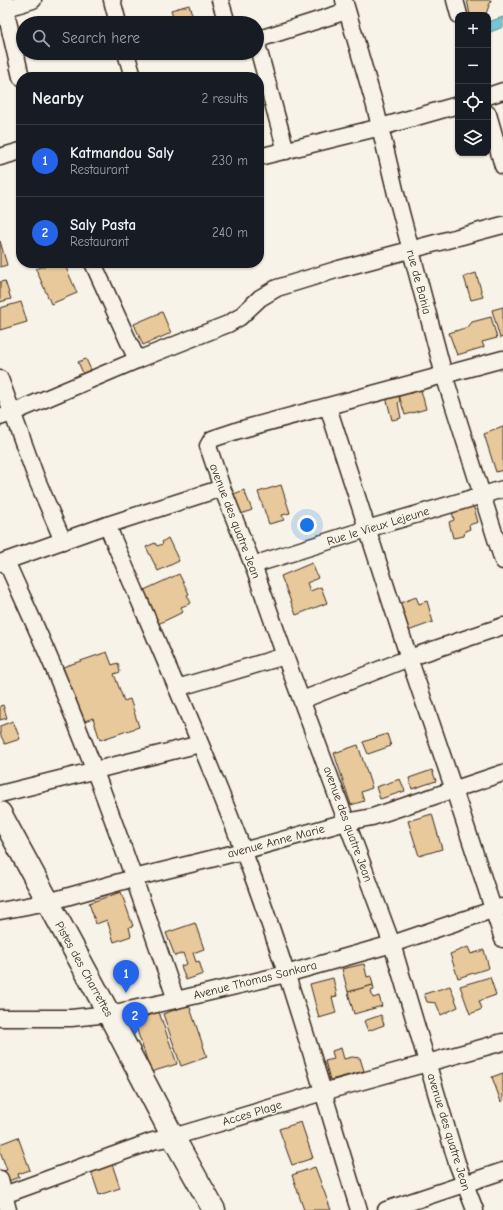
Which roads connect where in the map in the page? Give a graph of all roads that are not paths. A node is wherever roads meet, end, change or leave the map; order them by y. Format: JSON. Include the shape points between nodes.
{"nodes":[{"id":1,"x":33,"y":0,"type":"edge"},
{"id":2,"x":112,"y":0,"type":"edge"},
{"id":3,"x":220,"y":0,"type":"edge"},
{"id":4,"x":455,"y":0,"type":"edge"},
{"id":5,"x":2,"y":6,"type":"edge"},
{"id":6,"x":346,"y":6,"type":"edge"},
{"id":7,"x":458,"y":12,"type":"edge"},
{"id":8,"x":116,"y":16,"type":"edge"},
{"id":9,"x":225,"y":16,"type":"edge"},
{"id":10,"x":264,"y":36,"type":"edge"},
{"id":11,"x":16,"y":58,"type":"edge"},
{"id":12,"x":16,"y":60,"type":"edge"},
{"id":13,"x":128,"y":60,"type":"edge"},
{"id":14,"x":261,"y":60,"type":"edge"},
{"id":15,"x":20,"y":72,"type":"edge"},
{"id":16,"x":132,"y":72,"type":"edge"},
{"id":17,"x":503,"y":91,"type":"edge"},
{"id":18,"x":491,"y":95,"type":"edge"},
{"id":19,"x":455,"y":106,"type":"edge"},
{"id":20,"x":490,"y":120,"type":"edge"},
{"id":21,"x":381,"y":127,"type":"junction"},
{"id":22,"x":286,"y":151,"type":"junction"},
{"id":23,"x":16,"y":152,"type":"edge"},
{"id":24,"x":264,"y":156,"type":"edge"},
{"id":25,"x":0,"y":157,"type":"edge"},
{"id":26,"x":503,"y":166,"type":"edge"},
{"id":27,"x":503,"y":225,"type":"edge"},
{"id":28,"x":411,"y":250,"type":"junction"},
{"id":29,"x":96,"y":268,"type":"edge"},
{"id":30,"x":503,"y":359,"type":"edge"},
{"id":31,"x":137,"y":360,"type":"junction"},
{"id":32,"x":444,"y":375,"type":"junction"},
{"id":33,"x":0,"y":379,"type":"edge"},
{"id":34,"x":328,"y":407,"type":"junction"},
{"id":35,"x":6,"y":415,"type":"edge"},
{"id":36,"x":222,"y":488,"type":"junction"},
{"id":37,"x":503,"y":489,"type":"edge"},
{"id":38,"x":482,"y":495,"type":"junction"},
{"id":39,"x":107,"y":525,"type":"junction"},
{"id":40,"x":367,"y":528,"type":"junction"},
{"id":41,"x":63,"y":541,"type":"junction"},
{"id":42,"x":503,"y":561,"type":"edge"},
{"id":43,"x":3,"y":562,"type":"edge"},
{"id":44,"x":253,"y":565,"type":"junction"},
{"id":45,"x":503,"y":626,"type":"edge"},
{"id":46,"x":285,"y":656,"type":"junction"},
{"id":47,"x":409,"y":658,"type":"junction"},
{"id":48,"x":177,"y":688,"type":"junction"},
{"id":49,"x":302,"y":700,"type":"junction"},
{"id":50,"x":200,"y":744,"type":"junction"},
{"id":51,"x":95,"y":771,"type":"junction"},
{"id":52,"x":503,"y":773,"type":"edge"},
{"id":53,"x":454,"y":790,"type":"junction"},
{"id":54,"x":0,"y":794,"type":"edge"},
{"id":55,"x":0,"y":813,"type":"edge"},
{"id":56,"x":346,"y":822,"type":"junction"},
{"id":57,"x":243,"y":851,"type":"junction"},
{"id":58,"x":134,"y":878,"type":"junction"},
{"id":59,"x":48,"y":902,"type":"junction"},
{"id":60,"x":498,"y":908,"type":"edge"},
{"id":61,"x":0,"y":911,"type":"edge"},
{"id":62,"x":503,"y":939,"type":"edge"},
{"id":63,"x":392,"y":944,"type":"junction"},
{"id":64,"x":286,"y":974,"type":"junction"},
{"id":65,"x":176,"y":1000,"type":"junction"},
{"id":66,"x":109,"y":1014,"type":"junction"},
{"id":67,"x":0,"y":1018,"type":"edge"},
{"id":68,"x":503,"y":1042,"type":"edge"},
{"id":69,"x":428,"y":1064,"type":"junction"},
{"id":70,"x":323,"y":1092,"type":"junction"},
{"id":71,"x":173,"y":1137,"type":"junction"},
{"id":72,"x":503,"y":1171,"type":"edge"},
{"id":73,"x":0,"y":1179,"type":"edge"},
{"id":74,"x":464,"y":1183,"type":"junction"},
{"id":75,"x":6,"y":1203,"type":"edge"},
{"id":76,"x":214,"y":1210,"type":"edge"},
{"id":77,"x":360,"y":1210,"type":"edge"},
{"id":78,"x":386,"y":1210,"type":"edge"},
{"id":79,"x":475,"y":1210,"type":"edge"}],
"edges":[{"from":1,"to":5,"type":"street"},
{"from":2,"to":8,"type":"street"},
{"from":3,"to":9,"type":"street"},
{"from":4,"to":7,"type":"street"},
{"from":5,"to":11,"type":"street"},
{"from":6,"to":10,"type":"street"},
{"from":6,"to":21,"type":"street","name":"rue de Bahia"},
{"from":12,"to":15,"type":"street"},
{"from":13,"to":16,"type":"street"},
{"from":14,"to":22,"type":"street"},
{"from":17,"to":18,"type":"street"},
{"from":19,"to":21,"type":"street"},
{"from":20,"to":26,"type":"street"},
{"from":21,"to":22,"type":"street"},
{"from":21,"to":28,"type":"street","name":"rue de Bahia"},
{"from":22,"to":24,"type":"street"},
{"from":23,"to":25,"type":"street"},
{"from":27,"to":28,"type":"street"},
{"from":28,"to":31,"type":"street","via":[[277,288],[260,298],[240,317],[228,324]]},
{"from":28,"to":32,"type":"street","name":"rue de Bahia"},
{"from":29,"to":31,"type":"street"},
{"from":30,"to":32,"type":"street"},
{"from":31,"to":35,"type":"street"},
{"from":32,"to":34,"type":"street"},
{"from":32,"to":38,"type":"street","name":"rue de Bahia"},
{"from":33,"to":35,"type":"street"},
{"from":34,"to":36,"type":"street","name":"avenue des quatre Jean","via":[[212,439],[208,443],[208,449]]},
{"from":34,"to":40,"type":"street"},
{"from":35,"to":41,"type":"street"},
{"from":36,"to":39,"type":"street"},
{"from":36,"to":44,"type":"street","name":"avenue des quatre Jean"},
{"from":37,"to":38,"type":"street","name":"Rue le Vieux Lejeune"},
{"from":38,"to":40,"type":"street","name":"Rue le Vieux Lejeune"},
{"from":38,"to":42,"type":"street","name":"rue de Bahia"},
{"from":39,"to":41,"type":"street"},
{"from":39,"to":48,"type":"street"},
{"from":40,"to":44,"type":"street","name":"Rue le Vieux Lejeune"},
{"from":40,"to":47,"type":"street"},
{"from":41,"to":43,"type":"street"},
{"from":43,"to":51,"type":"street","via":[[54,669]]},
{"from":44,"to":46,"type":"street","name":"avenue des quatre Jean"},
{"from":45,"to":47,"type":"street"},
{"from":46,"to":48,"type":"street"},
{"from":46,"to":49,"type":"street","name":"avenue des quatre Jean"},
{"from":47,"to":49,"type":"street"},
{"from":47,"to":53,"type":"street"},
{"from":48,"to":50,"type":"street"},
{"from":49,"to":56,"type":"street","name":"avenue des quatre Jean"},
{"from":50,"to":51,"type":"street"},
{"from":50,"to":57,"type":"street"},
{"from":51,"to":54,"type":"street"},
{"from":51,"to":58,"type":"street"},
{"from":52,"to":53,"type":"street","name":"avenue Anne Marie"},
{"from":53,"to":56,"type":"street","name":"avenue Anne Marie","via":[[372,817]]},
{"from":53,"to":60,"type":"street"},
{"from":55,"to":59,"type":"main road","name":"Pistes des Charrettes"},
{"from":56,"to":57,"type":"street","name":"avenue Anne Marie"},
{"from":56,"to":63,"type":"street","name":"avenue des quatre Jean"},
{"from":57,"to":58,"type":"street","name":"avenue Anne Marie"},
{"from":57,"to":64,"type":"street"},
{"from":58,"to":59,"type":"street","name":"avenue Anne Marie"},
{"from":58,"to":65,"type":"street"},
{"from":59,"to":61,"type":"street","name":"avenue Anne Marie"},
{"from":59,"to":66,"type":"main road","name":"Pistes des Charrettes"},
{"from":60,"to":62,"type":"street"},
{"from":60,"to":63,"type":"street","name":"Avenue Thomas Sankara"},
{"from":63,"to":64,"type":"street","name":"Avenue Thomas Sankara"},
{"from":63,"to":69,"type":"street","name":"avenue des quatre Jean"},
{"from":64,"to":65,"type":"street","name":"Avenue Thomas Sankara"},
{"from":64,"to":70,"type":"street"},
{"from":65,"to":66,"type":"street","name":"Avenue Thomas Sankara"},
{"from":66,"to":67,"type":"street","name":"Avenue Thomas Sankara","via":[[71,1018]]},
{"from":66,"to":71,"type":"main road","name":"Pistes des Charrettes"},
{"from":68,"to":69,"type":"street","name":"Acces Plage"},
{"from":69,"to":70,"type":"street","name":"Acces Plage"},
{"from":69,"to":74,"type":"street","name":"avenue des quatre Jean"},
{"from":70,"to":71,"type":"street","name":"Acces Plage"},
{"from":70,"to":77,"type":"street"},
{"from":71,"to":75,"type":"street","name":"Acces Plage","via":[[130,1148]]},
{"from":71,"to":76,"type":"main road","name":"Pistes des Charrettes"},
{"from":72,"to":74,"type":"street"},
{"from":73,"to":75,"type":"street"},
{"from":74,"to":78,"type":"street"},
{"from":74,"to":79,"type":"street","name":"avenue des quatre Jean"}]}
